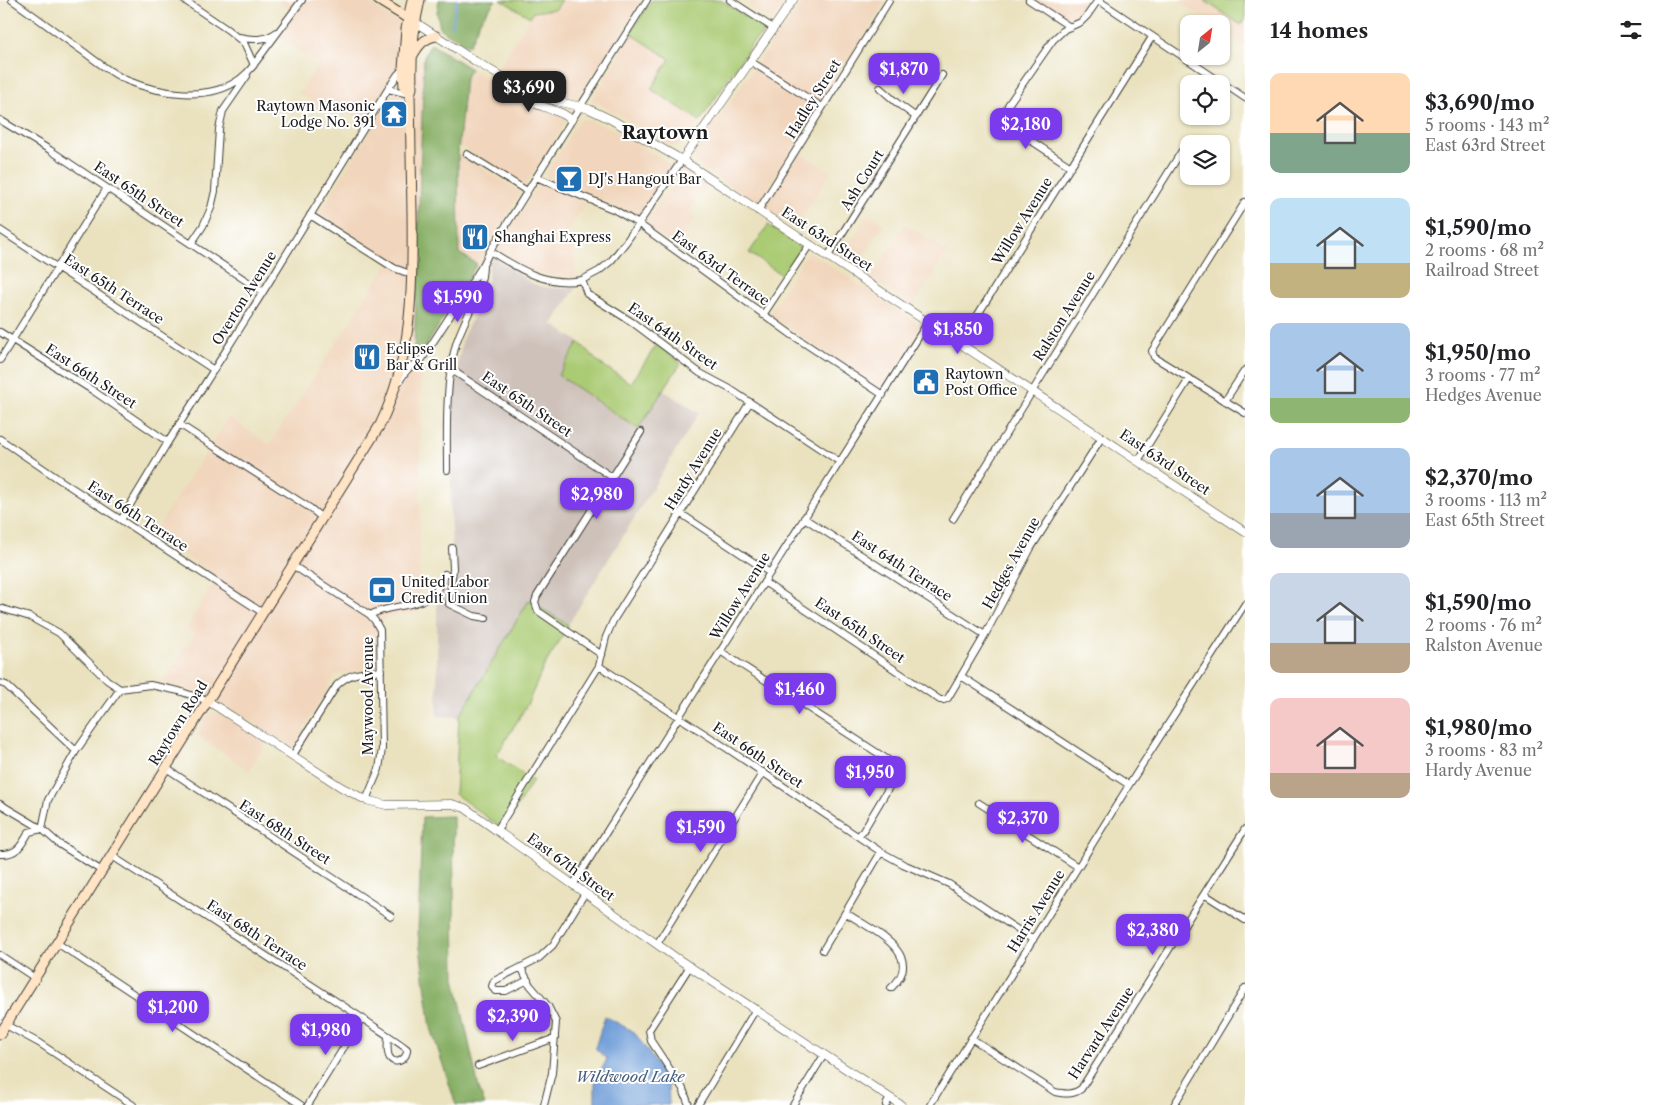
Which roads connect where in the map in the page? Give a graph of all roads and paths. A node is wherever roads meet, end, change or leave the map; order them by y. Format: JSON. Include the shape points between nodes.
{"nodes":[{"id":1,"x":12,"y":0,"type":"edge"},
{"id":2,"x":184,"y":0,"type":"edge"},
{"id":3,"x":302,"y":0,"type":"edge"},
{"id":4,"x":378,"y":0,"type":"edge"},
{"id":5,"x":412,"y":0,"type":"edge"},
{"id":6,"x":420,"y":0,"type":"edge"},
{"id":7,"x":647,"y":0,"type":"edge"},
{"id":8,"x":730,"y":0,"type":"edge"},
{"id":9,"x":792,"y":0,"type":"edge"},
{"id":10,"x":1029,"y":0,"type":"edge"},
{"id":11,"x":1098,"y":0,"type":"edge"},
{"id":12,"x":889,"y":2,"type":"dead end"},
{"id":13,"x":411,"y":20,"type":"junction"},
{"id":14,"x":283,"y":27,"type":"junction"},
{"id":15,"x":1070,"y":27,"type":"junction"},
{"id":16,"x":773,"y":28,"type":"junction"},
{"id":17,"x":236,"y":36,"type":"junction"},
{"id":18,"x":436,"y":36,"type":"junction"},
{"id":19,"x":1152,"y":37,"type":"junction"},
{"id":20,"x":412,"y":57,"type":"junction"},
{"id":21,"x":750,"y":61,"type":"junction"},
{"id":22,"x":254,"y":65,"type":"junction"},
{"id":23,"x":404,"y":69,"type":"junction"},
{"id":24,"x":942,"y":75,"type":"dead end"},
{"id":25,"x":511,"y":83,"type":"junction"},
{"id":26,"x":880,"y":88,"type":"dead end"},
{"id":27,"x":388,"y":89,"type":"junction"},
{"id":28,"x":410,"y":94,"type":"junction"},
{"id":29,"x":1245,"y":98,"type":"edge"},
{"id":30,"x":580,"y":106,"type":"junction"},
{"id":31,"x":822,"y":108,"type":"junction"},
{"id":32,"x":916,"y":117,"type":"junction"},
{"id":33,"x":0,"y":120,"type":"edge"},
{"id":34,"x":571,"y":120,"type":"junction"},
{"id":35,"x":467,"y":154,"type":"dead end"},
{"id":36,"x":1180,"y":154,"type":"edge"},
{"id":37,"x":682,"y":160,"type":"junction"},
{"id":38,"x":1071,"y":167,"type":"junction"},
{"id":39,"x":536,"y":177,"type":"junction"},
{"id":40,"x":107,"y":188,"type":"junction"},
{"id":41,"x":527,"y":191,"type":"junction"},
{"id":42,"x":1245,"y":202,"type":"edge"},
{"id":43,"x":758,"y":211,"type":"junction"},
{"id":44,"x":310,"y":215,"type":"junction"},
{"id":45,"x":639,"y":224,"type":"junction"},
{"id":46,"x":0,"y":230,"type":"edge"},
{"id":47,"x":191,"y":244,"type":"junction"},
{"id":48,"x":810,"y":244,"type":"junction"},
{"id":49,"x":490,"y":251,"type":"junction"},
{"id":50,"x":828,"y":256,"type":"junction"},
{"id":51,"x":483,"y":265,"type":"junction"},
{"id":52,"x":58,"y":267,"type":"junction"},
{"id":53,"x":413,"y":275,"type":"junction"},
{"id":54,"x":582,"y":280,"type":"junction"},
{"id":55,"x":263,"y":292,"type":"junction"},
{"id":56,"x":764,"y":315,"type":"junction"},
{"id":57,"x":928,"y":322,"type":"junction"},
{"id":58,"x":0,"y":332,"type":"edge"},
{"id":59,"x":12,"y":340,"type":"junction"},
{"id":60,"x":960,"y":343,"type":"junction"},
{"id":61,"x":0,"y":360,"type":"edge"},
{"id":62,"x":214,"y":370,"type":"junction"},
{"id":63,"x":452,"y":370,"type":"junction"},
{"id":64,"x":1245,"y":370,"type":"edge"},
{"id":65,"x":1188,"y":379,"type":"junction"},
{"id":66,"x":394,"y":390,"type":"junction"},
{"id":67,"x":1033,"y":392,"type":"junction"},
{"id":68,"x":883,"y":395,"type":"junction"},
{"id":69,"x":1225,"y":401,"type":"junction"},
{"id":70,"x":750,"y":402,"type":"junction"},
{"id":71,"x":1245,"y":413,"type":"edge"},
{"id":72,"x":179,"y":424,"type":"junction"},
{"id":73,"x":641,"y":432,"type":"dead end"},
{"id":74,"x":1102,"y":437,"type":"junction"},
{"id":75,"x":0,"y":438,"type":"edge"},
{"id":76,"x":168,"y":442,"type":"junction"},
{"id":77,"x":1138,"y":461,"type":"junction"},
{"id":78,"x":840,"y":462,"type":"junction"},
{"id":79,"x":447,"y":470,"type":"dead end"},
{"id":80,"x":612,"y":477,"type":"junction"},
{"id":81,"x":680,"y":514,"type":"junction"},
{"id":82,"x":322,"y":518,"type":"junction"},
{"id":83,"x":804,"y":518,"type":"junction"},
{"id":84,"x":953,"y":519,"type":"dead end"},
{"id":85,"x":122,"y":520,"type":"junction"},
{"id":86,"x":1245,"y":532,"type":"edge"},
{"id":87,"x":452,"y":548,"type":"dead end"},
{"id":88,"x":292,"y":566,"type":"junction"},
{"id":89,"x":770,"y":572,"type":"junction"},
{"id":90,"x":445,"y":574,"type":"dead end"},
{"id":91,"x":764,"y":582,"type":"junction"},
{"id":92,"x":1245,"y":604,"type":"edge"},
{"id":93,"x":0,"y":608,"type":"edge"},
{"id":94,"x":263,"y":613,"type":"junction"},
{"id":95,"x":370,"y":615,"type":"junction"},
{"id":96,"x":486,"y":618,"type":"dead end"},
{"id":97,"x":986,"y":635,"type":"junction"},
{"id":98,"x":720,"y":651,"type":"junction"},
{"id":99,"x":602,"y":655,"type":"junction"},
{"id":100,"x":599,"y":666,"type":"junction"},
{"id":101,"x":381,"y":672,"type":"junction"},
{"id":102,"x":961,"y":676,"type":"junction"},
{"id":103,"x":0,"y":683,"type":"edge"},
{"id":104,"x":120,"y":689,"type":"junction"},
{"id":105,"x":942,"y":700,"type":"joint"},
{"id":106,"x":208,"y":701,"type":"junction"},
{"id":107,"x":678,"y":717,"type":"junction"},
{"id":108,"x":76,"y":752,"type":"junction"},
{"id":109,"x":293,"y":755,"type":"junction"},
{"id":110,"x":166,"y":768,"type":"junction"},
{"id":111,"x":763,"y":772,"type":"junction"},
{"id":112,"x":1129,"y":785,"type":"junction"},
{"id":113,"x":366,"y":800,"type":"junction"},
{"id":114,"x":979,"y":803,"type":"dead end"},
{"id":115,"x":0,"y":804,"type":"edge"},
{"id":116,"x":42,"y":829,"type":"junction"},
{"id":117,"x":1245,"y":829,"type":"edge"},
{"id":118,"x":497,"y":830,"type":"junction"},
{"id":119,"x":858,"y":836,"type":"junction"},
{"id":120,"x":881,"y":852,"type":"junction"},
{"id":121,"x":0,"y":854,"type":"edge"},
{"id":122,"x":112,"y":856,"type":"junction"},
{"id":123,"x":1078,"y":867,"type":"junction"},
{"id":124,"x":102,"y":871,"type":"junction"},
{"id":125,"x":573,"y":884,"type":"junction"},
{"id":126,"x":585,"y":893,"type":"junction"},
{"id":127,"x":1204,"y":894,"type":"junction"},
{"id":128,"x":846,"y":913,"type":"junction"},
{"id":129,"x":391,"y":916,"type":"dead end"},
{"id":130,"x":1245,"y":920,"type":"edge"},
{"id":131,"x":1033,"y":940,"type":"junction"},
{"id":132,"x":57,"y":943,"type":"junction"},
{"id":133,"x":657,"y":944,"type":"junction"},
{"id":134,"x":824,"y":950,"type":"dead end"},
{"id":135,"x":0,"y":954,"type":"edge"},
{"id":136,"x":690,"y":966,"type":"junction"},
{"id":137,"x":521,"y":967,"type":"junction"},
{"id":138,"x":36,"y":978,"type":"junction"},
{"id":139,"x":528,"y":980,"type":"junction"},
{"id":140,"x":891,"y":988,"type":"dead end"},
{"id":141,"x":1245,"y":988,"type":"edge"},
{"id":142,"x":756,"y":1009,"type":"junction"},
{"id":143,"x":362,"y":1018,"type":"junction"},
{"id":144,"x":6,"y":1025,"type":"junction"},
{"id":145,"x":0,"y":1034,"type":"edge"},
{"id":146,"x":388,"y":1037,"type":"dead end"},
{"id":147,"x":555,"y":1038,"type":"junction"},
{"id":148,"x":971,"y":1038,"type":"junction"},
{"id":149,"x":824,"y":1055,"type":"junction"},
{"id":150,"x":478,"y":1066,"type":"dead end"},
{"id":151,"x":888,"y":1102,"type":"edge"},
{"id":152,"x":133,"y":1105,"type":"edge"},
{"id":153,"x":301,"y":1105,"type":"edge"},
{"id":154,"x":308,"y":1105,"type":"edge"},
{"id":155,"x":544,"y":1105,"type":"edge"},
{"id":156,"x":689,"y":1105,"type":"edge"},
{"id":157,"x":698,"y":1105,"type":"edge"},
{"id":158,"x":793,"y":1105,"type":"edge"},
{"id":159,"x":901,"y":1105,"type":"edge"},
{"id":160,"x":930,"y":1105,"type":"edge"},
{"id":161,"x":1174,"y":1105,"type":"edge"}],
"edges":[{"from":1,"to":22,"type":"street","via":[[105,67],[146,87],[196,93],[221,88],[242,78]]},
{"from":2,"to":17,"type":"street"},
{"from":3,"to":14,"type":"street"},
{"from":4,"to":13,"type":"main road","name":"East 63rd Street"},
{"from":5,"to":13,"type":"main road"},
{"from":6,"to":13,"type":"main road"},
{"from":7,"to":30,"type":"street"},
{"from":8,"to":16,"type":"street"},
{"from":9,"to":16,"type":"street"},
{"from":10,"to":15,"type":"street"},
{"from":11,"to":15,"type":"street","via":[[1081,22]]},
{"from":11,"to":19,"type":"street"},
{"from":12,"to":31,"type":"street","name":"Hadley Street"},
{"from":13,"to":18,"type":"street","name":"East 63rd Street"},
{"from":13,"to":20,"type":"main road"},
{"from":13,"to":23,"type":"main road"},
{"from":14,"to":17,"type":"street","via":[[264,39]]},
{"from":14,"to":22,"type":"street"},
{"from":15,"to":38,"type":"street","via":[[1053,40],[1008,105],[1005,115],[1009,126]]},
{"from":16,"to":21,"type":"street"},
{"from":17,"to":22,"type":"street","via":[[244,43]]},
{"from":18,"to":20,"type":"main road","via":[[422,42]]},
{"from":18,"to":25,"type":"street","name":"East 63rd Street"},
{"from":19,"to":29,"type":"street"},
{"from":19,"to":38,"type":"street","name":"Willow Avenue"},
{"from":20,"to":28,"type":"main road"},
{"from":21,"to":31,"type":"street"},
{"from":21,"to":37,"type":"street"},
{"from":22,"to":47,"type":"street","via":[[223,111],[215,192],[203,226]]},
{"from":23,"to":27,"type":"street","name":"Overton Avenue"},
{"from":23,"to":28,"type":"main road","via":[[404,88]]},
{"from":24,"to":32,"type":"street","name":"Ash Court"},
{"from":25,"to":30,"type":"street","name":"East 63rd Street","via":[[529,93]]},
{"from":25,"to":34,"type":"street","via":[[526,98],[563,113]]},
{"from":26,"to":32,"type":"street"},
{"from":27,"to":28,"type":"street"},
{"from":27,"to":44,"type":"street","name":"Overton Avenue"},
{"from":28,"to":53,"type":"main road","name":"Raytown Road"},
{"from":30,"to":34,"type":"street"},
{"from":30,"to":37,"type":"street","name":"East 63rd Street"},
{"from":31,"to":43,"type":"street","name":"Hadley Street"},
{"from":32,"to":50,"type":"street","name":"Ash Court"},
{"from":33,"to":40,"type":"street","name":"East 65th Street"},
{"from":34,"to":39,"type":"street"},
{"from":35,"to":41,"type":"street"},
{"from":36,"to":67,"type":"street","name":"Ralston Avenue"},
{"from":37,"to":43,"type":"street","name":"East 63rd Street"},
{"from":37,"to":45,"type":"street"},
{"from":38,"to":60,"type":"street","name":"Willow Avenue"},
{"from":39,"to":41,"type":"street"},
{"from":39,"to":45,"type":"street","name":"East 63rd Terrace","via":[[615,210]]},
{"from":40,"to":47,"type":"street","name":"East 65th Street"},
{"from":40,"to":52,"type":"street"},
{"from":41,"to":49,"type":"street"},
{"from":42,"to":65,"type":"street","via":[[1152,351],[1152,355]]},
{"from":43,"to":48,"type":"street","name":"East 63rd Street"},
{"from":44,"to":53,"type":"street","via":[[394,268]]},
{"from":44,"to":55,"type":"street","name":"Overton Avenue"},
{"from":45,"to":54,"type":"street","via":[[611,261]]},
{"from":45,"to":56,"type":"street","name":"East 63rd Terrace"},
{"from":46,"to":52,"type":"street","name":"East 65th Terrace"},
{"from":47,"to":55,"type":"street","name":"East 65th Street"},
{"from":48,"to":50,"type":"street","name":"East 63rd Street"},
{"from":48,"to":56,"type":"street"},
{"from":49,"to":51,"type":"street"},
{"from":49,"to":54,"type":"street","via":[[541,279]]},
{"from":50,"to":57,"type":"street","name":"East 63rd Street"},
{"from":51,"to":63,"type":"street","via":[[483,280],[456,345]]},
{"from":51,"to":66,"type":"street","via":[[422,359],[412,364]]},
{"from":52,"to":59,"type":"street"},
{"from":52,"to":62,"type":"street","name":"East 65th Terrace"},
{"from":53,"to":66,"type":"main road","name":"Raytown Road","via":[[410,317]]},
{"from":54,"to":70,"type":"street","name":"East 64th Street","via":[[587,294],[632,322],[700,373]]},
{"from":55,"to":62,"type":"street","name":"Overton Avenue"},
{"from":56,"to":68,"type":"street","name":"East 63rd Terrace"},
{"from":57,"to":60,"type":"street","name":"East 63rd Street"},
{"from":57,"to":68,"type":"street","name":"Willow Avenue"},
{"from":58,"to":59,"type":"street","name":"East 66th Street"},
{"from":59,"to":61,"type":"street"},
{"from":59,"to":76,"type":"street","name":"East 66th Street"},
{"from":60,"to":67,"type":"street","name":"East 63rd Street"},
{"from":62,"to":72,"type":"street","name":"Overton Avenue"},
{"from":63,"to":79,"type":"street","via":[[448,392]]},
{"from":63,"to":80,"type":"street","name":"East 65th Street"},
{"from":64,"to":69,"type":"street"},
{"from":65,"to":69,"type":"street"},
{"from":65,"to":77,"type":"street"},
{"from":66,"to":82,"type":"main road","name":"Raytown Road","via":[[380,425]]},
{"from":67,"to":74,"type":"street","name":"East 63rd Street"},
{"from":67,"to":84,"type":"street","name":"Ralston Avenue"},
{"from":68,"to":78,"type":"street","name":"Willow Avenue"},
{"from":69,"to":71,"type":"street"},
{"from":70,"to":78,"type":"street","name":"East 64th Street"},
{"from":70,"to":81,"type":"street","name":"Hardy Avenue"},
{"from":72,"to":76,"type":"street","name":"Overton Avenue"},
{"from":72,"to":82,"type":"street"},
{"from":73,"to":80,"type":"street"},
{"from":74,"to":77,"type":"street","name":"East 63rd Street"},
{"from":74,"to":97,"type":"street","name":"Hedges Avenue","via":[[1031,548]]},
{"from":75,"to":85,"type":"street","name":"East 66th Terrace"},
{"from":76,"to":85,"type":"street","name":"Overton Avenue"},
{"from":77,"to":86,"type":"street","name":"East 63rd Street"},
{"from":78,"to":83,"type":"street","name":"Willow Avenue"},
{"from":80,"to":99,"type":"street","via":[[537,596],[536,606],[538,611]]},
{"from":81,"to":89,"type":"street"},
{"from":81,"to":99,"type":"street","name":"Hardy Avenue","via":[[613,621]]},
{"from":82,"to":88,"type":"main road","name":"Raytown Road"},
{"from":83,"to":89,"type":"street","name":"Willow Avenue"},
{"from":83,"to":97,"type":"street","name":"East 64th Terrace"},
{"from":85,"to":94,"type":"street","name":"East 66th Terrace"},
{"from":87,"to":96,"type":"street","via":[[449,604]]},
{"from":88,"to":94,"type":"main road","name":"Raytown Road"},
{"from":88,"to":95,"type":"street"},
{"from":89,"to":91,"type":"street","name":"Willow Avenue"},
{"from":90,"to":95,"type":"street","via":[[439,587],[429,596]]},
{"from":91,"to":98,"type":"street","name":"Willow Avenue"},
{"from":91,"to":105,"type":"street","name":"East 65th Street"},
{"from":92,"to":112,"type":"street","name":"Harris Avenue"},
{"from":93,"to":104,"type":"street","via":[[52,628]]},
{"from":94,"to":106,"type":"main road","name":"Raytown Road"},
{"from":95,"to":101,"type":"street","name":"Maywood Avenue","via":[[380,630]]},
{"from":97,"to":102,"type":"street","name":"Hedges Avenue"},
{"from":98,"to":107,"type":"street","name":"Willow Avenue"},
{"from":98,"to":119,"type":"street","via":[[892,762],[896,768],[895,777]]},
{"from":99,"to":100,"type":"street","name":"Hardy Avenue"},
{"from":100,"to":107,"type":"street","name":"East 66th Street"},
{"from":100,"to":118,"type":"street"},
{"from":101,"to":109,"type":"street","via":[[354,673],[344,678]]},
{"from":101,"to":113,"type":"street","name":"Maywood Avenue","via":[[382,749],[379,769]]},
{"from":102,"to":105,"type":"street","name":"Hedges Avenue","via":[[948,698]]},
{"from":102,"to":112,"type":"street"},
{"from":103,"to":108,"type":"street","via":[[6,685]]},
{"from":104,"to":106,"type":"street","via":[[150,685]]},
{"from":104,"to":108,"type":"street"},
{"from":106,"to":109,"type":"street","name":"East 67th Street"},
{"from":106,"to":110,"type":"main road","name":"Raytown Road"},
{"from":107,"to":111,"type":"street","name":"East 66th Street"},
{"from":107,"to":125,"type":"street","name":"Willow Avenue"},
{"from":108,"to":116,"type":"street","via":[[48,800]]},
{"from":109,"to":113,"type":"street","name":"East 67th Street"},
{"from":110,"to":122,"type":"main road","name":"Raytown Road"},
{"from":110,"to":129,"type":"street","name":"East 68th Street"},
{"from":111,"to":119,"type":"street","name":"East 66th Street"},
{"from":111,"to":133,"type":"street"},
{"from":112,"to":123,"type":"street","name":"Harris Avenue"},
{"from":113,"to":118,"type":"street","name":"East 67th Street","via":[[386,805],[452,804],[465,808]]},
{"from":114,"to":123,"type":"street"},
{"from":115,"to":116,"type":"street"},
{"from":116,"to":121,"type":"street","via":[[28,832],[15,851]]},
{"from":116,"to":124,"type":"street","via":[[59,844]]},
{"from":117,"to":127,"type":"street","name":"Harvard Avenue"},
{"from":118,"to":125,"type":"street","name":"East 67th Street"},
{"from":119,"to":120,"type":"street","name":"East 66th Street"},
{"from":120,"to":128,"type":"street"},
{"from":120,"to":131,"type":"street","name":"East 66th Street","via":[[949,884]]},
{"from":122,"to":124,"type":"main road","name":"Raytown Road"},
{"from":122,"to":143,"type":"street","name":"East 68th Terrace"},
{"from":123,"to":131,"type":"street","name":"Harris Avenue"},
{"from":124,"to":132,"type":"main road","name":"Raytown Road"},
{"from":125,"to":126,"type":"street","name":"East 67th Street"},
{"from":126,"to":133,"type":"street","name":"East 67th Street"},
{"from":126,"to":137,"type":"street","via":[[553,945],[539,958]]},
{"from":127,"to":130,"type":"street"},
{"from":127,"to":148,"type":"street","name":"Harvard Avenue","via":[[1081,1089],[1069,1094],[1055,1092]]},
{"from":128,"to":134,"type":"street"},
{"from":128,"to":140,"type":"street","via":[[895,946],[904,962],[898,981]]},
{"from":131,"to":148,"type":"street","name":"Harris Avenue"},
{"from":132,"to":138,"type":"main road","name":"Raytown Road"},
{"from":132,"to":153,"type":"street"},
{"from":133,"to":136,"type":"street","name":"East 67th Street"},
{"from":135,"to":138,"type":"street"},
{"from":136,"to":142,"type":"street","name":"East 67th Street"},
{"from":136,"to":156,"type":"street","via":[[649,1030],[651,1040]]},
{"from":137,"to":139,"type":"street"},
{"from":137,"to":139,"type":"street","via":[[494,981],[493,988],[498,992],[506,991]]},
{"from":138,"to":144,"type":"main road","name":"Raytown Road"},
{"from":139,"to":147,"type":"street","via":[[553,1014]]},
{"from":141,"to":161,"type":"street"},
{"from":142,"to":149,"type":"street","name":"East 67th Street"},
{"from":142,"to":157,"type":"street"},
{"from":143,"to":146,"type":"street","name":"East 68th Terrace"},
{"from":143,"to":154,"type":"street"},
{"from":144,"to":145,"type":"main road","name":"Raytown Road"},
{"from":144,"to":152,"type":"street"},
{"from":147,"to":150,"type":"street"},
{"from":147,"to":155,"type":"street","via":[[552,1073]]},
{"from":148,"to":160,"type":"street","name":"Harris Avenue"},
{"from":149,"to":151,"type":"street","name":"East 67th Street"},
{"from":149,"to":158,"type":"street"},
{"from":151,"to":159,"type":"street","name":"East 67th Street"}]}
